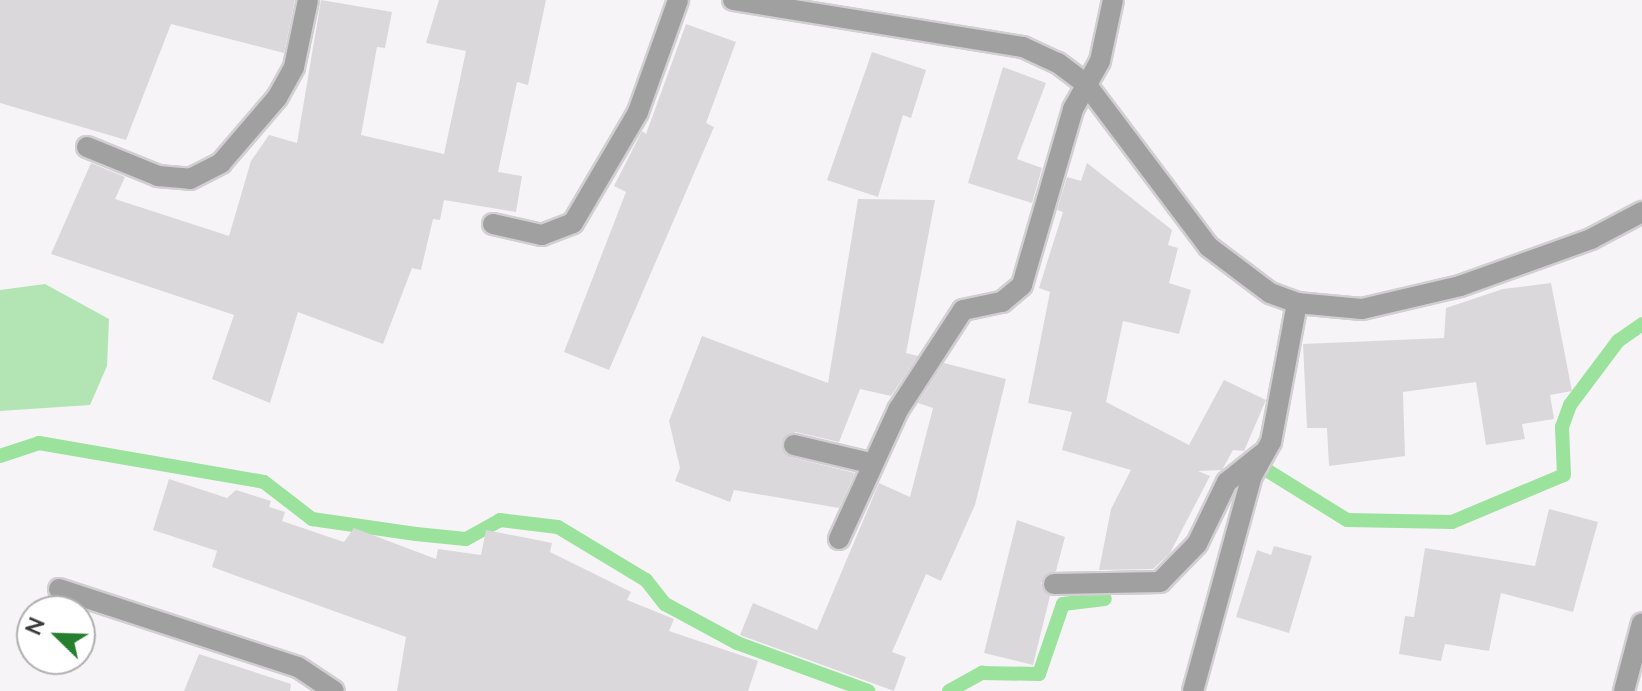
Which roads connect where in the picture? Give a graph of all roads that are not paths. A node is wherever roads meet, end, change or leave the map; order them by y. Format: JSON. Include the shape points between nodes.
{"nodes":[{"id":1,"x":308,"y":0,"type":"edge"},
{"id":2,"x":678,"y":0,"type":"edge"},
{"id":3,"x":733,"y":0,"type":"edge"},
{"id":4,"x":1113,"y":0,"type":"edge"},
{"id":5,"x":1086,"y":84,"type":"junction"},
{"id":6,"x":87,"y":147,"type":"dead end"},
{"id":7,"x":1642,"y":212,"type":"edge"},
{"id":8,"x":493,"y":224,"type":"dead end"},
{"id":9,"x":1297,"y":303,"type":"junction"},
{"id":10,"x":794,"y":445,"type":"dead end"},
{"id":11,"x":1262,"y":454,"type":"junction"},
{"id":12,"x":870,"y":463,"type":"junction"},
{"id":13,"x":839,"y":539,"type":"dead end"},
{"id":14,"x":1054,"y":584,"type":"dead end"},
{"id":15,"x":59,"y":589,"type":"dead end"},
{"id":16,"x":1642,"y":623,"type":"edge"},
{"id":17,"x":334,"y":691,"type":"edge"},
{"id":18,"x":1193,"y":691,"type":"edge"},
{"id":19,"x":1624,"y":691,"type":"edge"}],
"edges":[{"from":1,"to":6,"type":"street","via":[[294,67],[277,98],[221,163],[190,179],[158,176]]},
{"from":2,"to":8,"type":"street","via":[[638,112],[573,223],[542,235]]},
{"from":3,"to":5,"type":"street","via":[[1023,47]]},
{"from":4,"to":5,"type":"street","via":[[1100,61]]},
{"from":5,"to":9,"type":"street","via":[[1209,247],[1270,293]]},
{"from":5,"to":12,"type":"street","via":[[1073,109],[1022,285],[1002,302],[963,310],[916,378]]},
{"from":7,"to":9,"type":"street","via":[[1591,239],[1460,286],[1362,309]]},
{"from":9,"to":11,"type":"street","via":[[1271,442]]},
{"from":10,"to":12,"type":"street"},
{"from":11,"to":14,"type":"street","via":[[1227,482],[1197,544],[1160,582]]},
{"from":11,"to":18,"type":"street"},
{"from":12,"to":13,"type":"street"},
{"from":15,"to":17,"type":"street","via":[[298,667]]},
{"from":16,"to":19,"type":"street"}]}
